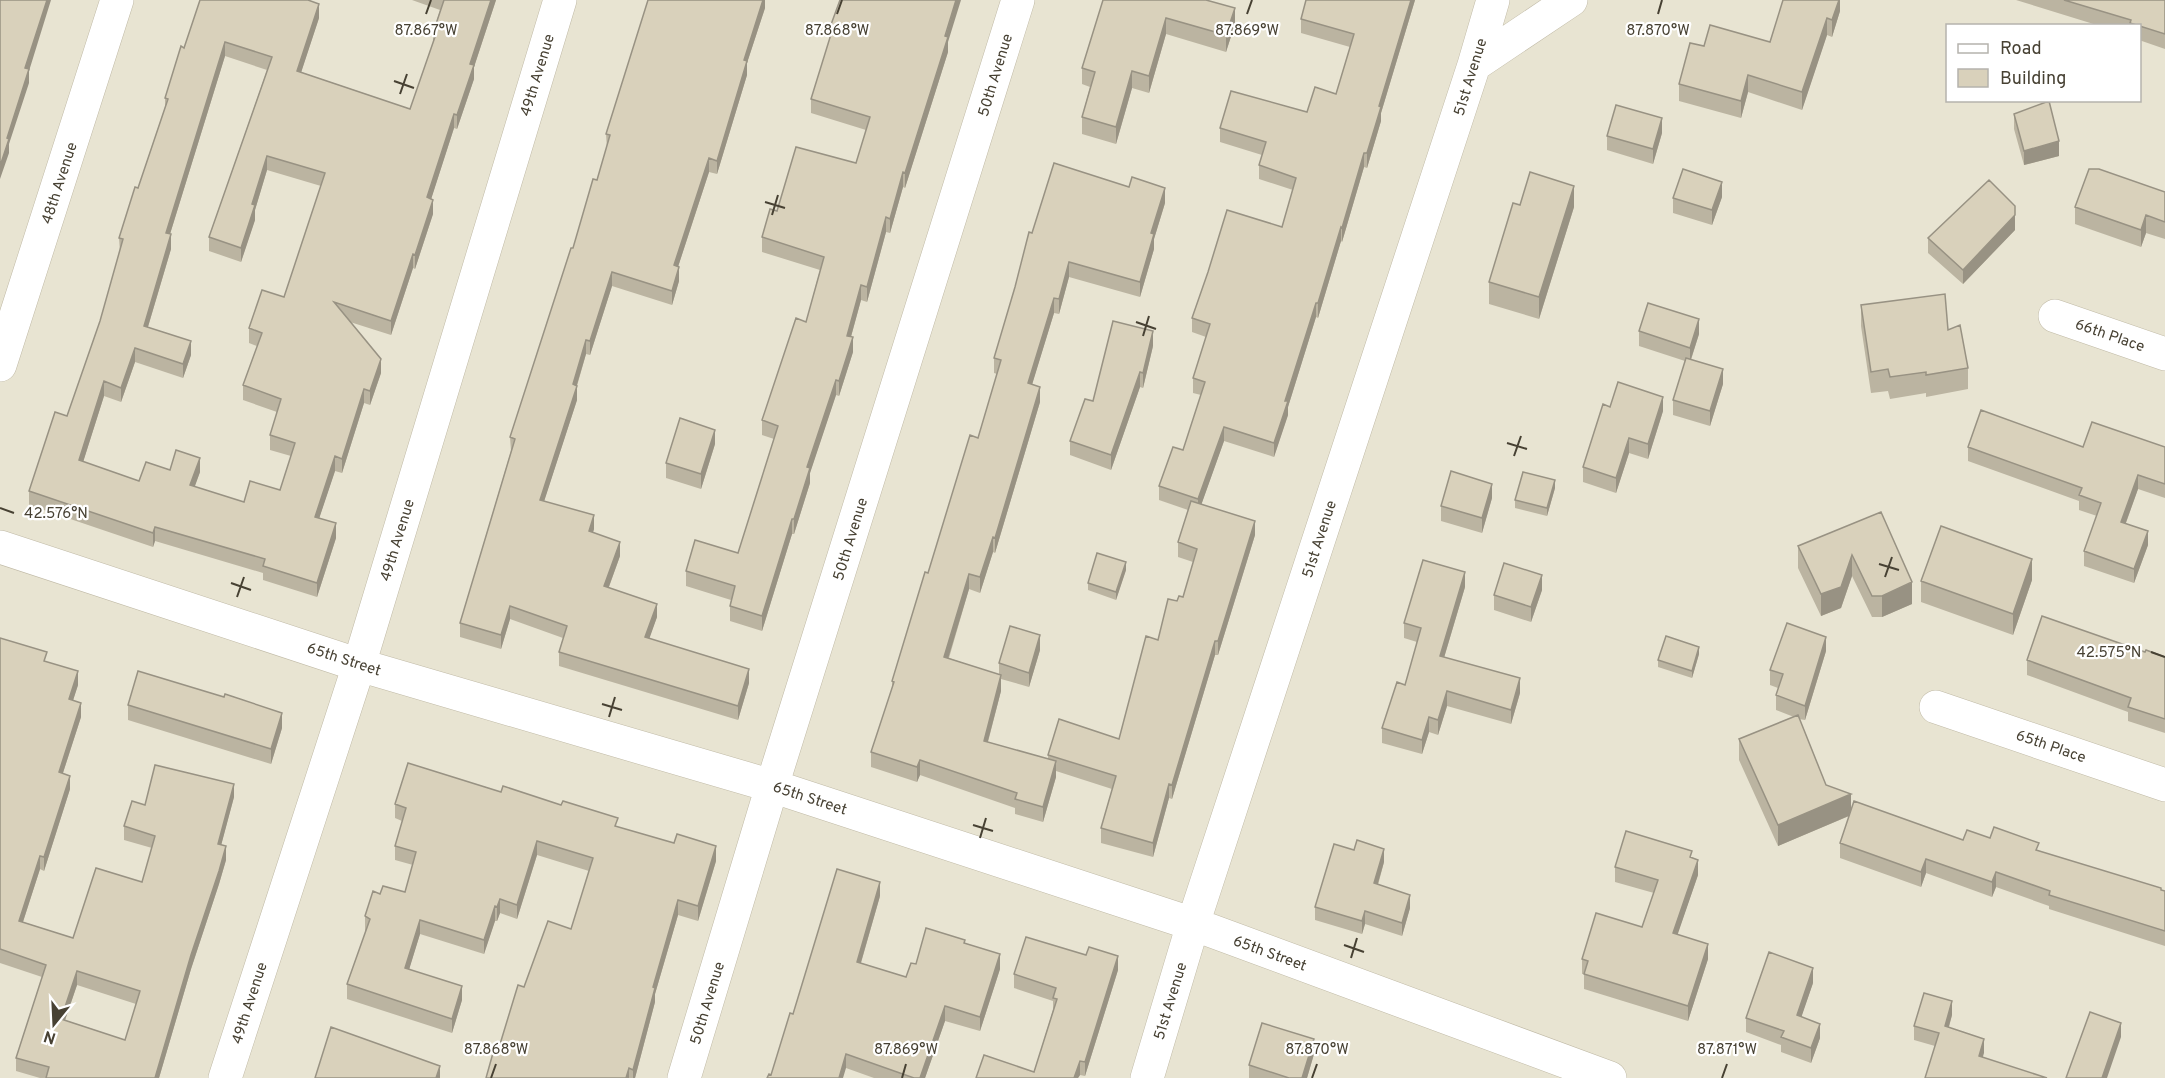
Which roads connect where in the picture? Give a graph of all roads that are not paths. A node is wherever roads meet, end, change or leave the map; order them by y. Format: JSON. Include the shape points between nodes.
{"nodes":[{"id":1,"x":117,"y":0,"type":"edge"},
{"id":2,"x":560,"y":0,"type":"edge"},
{"id":3,"x":1018,"y":0,"type":"edge"},
{"id":4,"x":1493,"y":0,"type":"edge"},
{"id":5,"x":1571,"y":0,"type":"edge"},
{"id":6,"x":1474,"y":64,"type":"junction"},
{"id":7,"x":2055,"y":316,"type":"dead end"},
{"id":8,"x":2165,"y":354,"type":"edge"},
{"id":9,"x":0,"y":365,"type":"edge"},
{"id":10,"x":0,"y":547,"type":"edge"},
{"id":11,"x":359,"y":664,"type":"junction"},
{"id":12,"x":1936,"y":707,"type":"dead end"},
{"id":13,"x":2165,"y":785,"type":"edge"},
{"id":14,"x":772,"y":786,"type":"junction"},
{"id":15,"x":1193,"y":924,"type":"junction"},
{"id":16,"x":225,"y":1078,"type":"edge"},
{"id":17,"x":684,"y":1078,"type":"edge"},
{"id":18,"x":1147,"y":1078,"type":"edge"},
{"id":19,"x":1610,"y":1078,"type":"edge"}],
"edges":[{"from":1,"to":9,"type":"street","name":"48th Avenue"},
{"from":2,"to":11,"type":"street","name":"49th Avenue"},
{"from":3,"to":14,"type":"street","name":"50th Avenue"},
{"from":4,"to":6,"type":"street","name":"51st Avenue"},
{"from":5,"to":6,"type":"street"},
{"from":6,"to":15,"type":"street","name":"51st Avenue"},
{"from":7,"to":8,"type":"street","name":"66th Place"},
{"from":10,"to":11,"type":"street","name":"65th Street"},
{"from":11,"to":14,"type":"street","name":"65th Street"},
{"from":11,"to":16,"type":"street","name":"49th Avenue"},
{"from":12,"to":13,"type":"street","name":"65th Place"},
{"from":14,"to":15,"type":"street","name":"65th Street"},
{"from":14,"to":17,"type":"street","name":"50th Avenue"},
{"from":15,"to":18,"type":"street","name":"51st Avenue"},
{"from":15,"to":19,"type":"street","name":"65th Street"}]}
